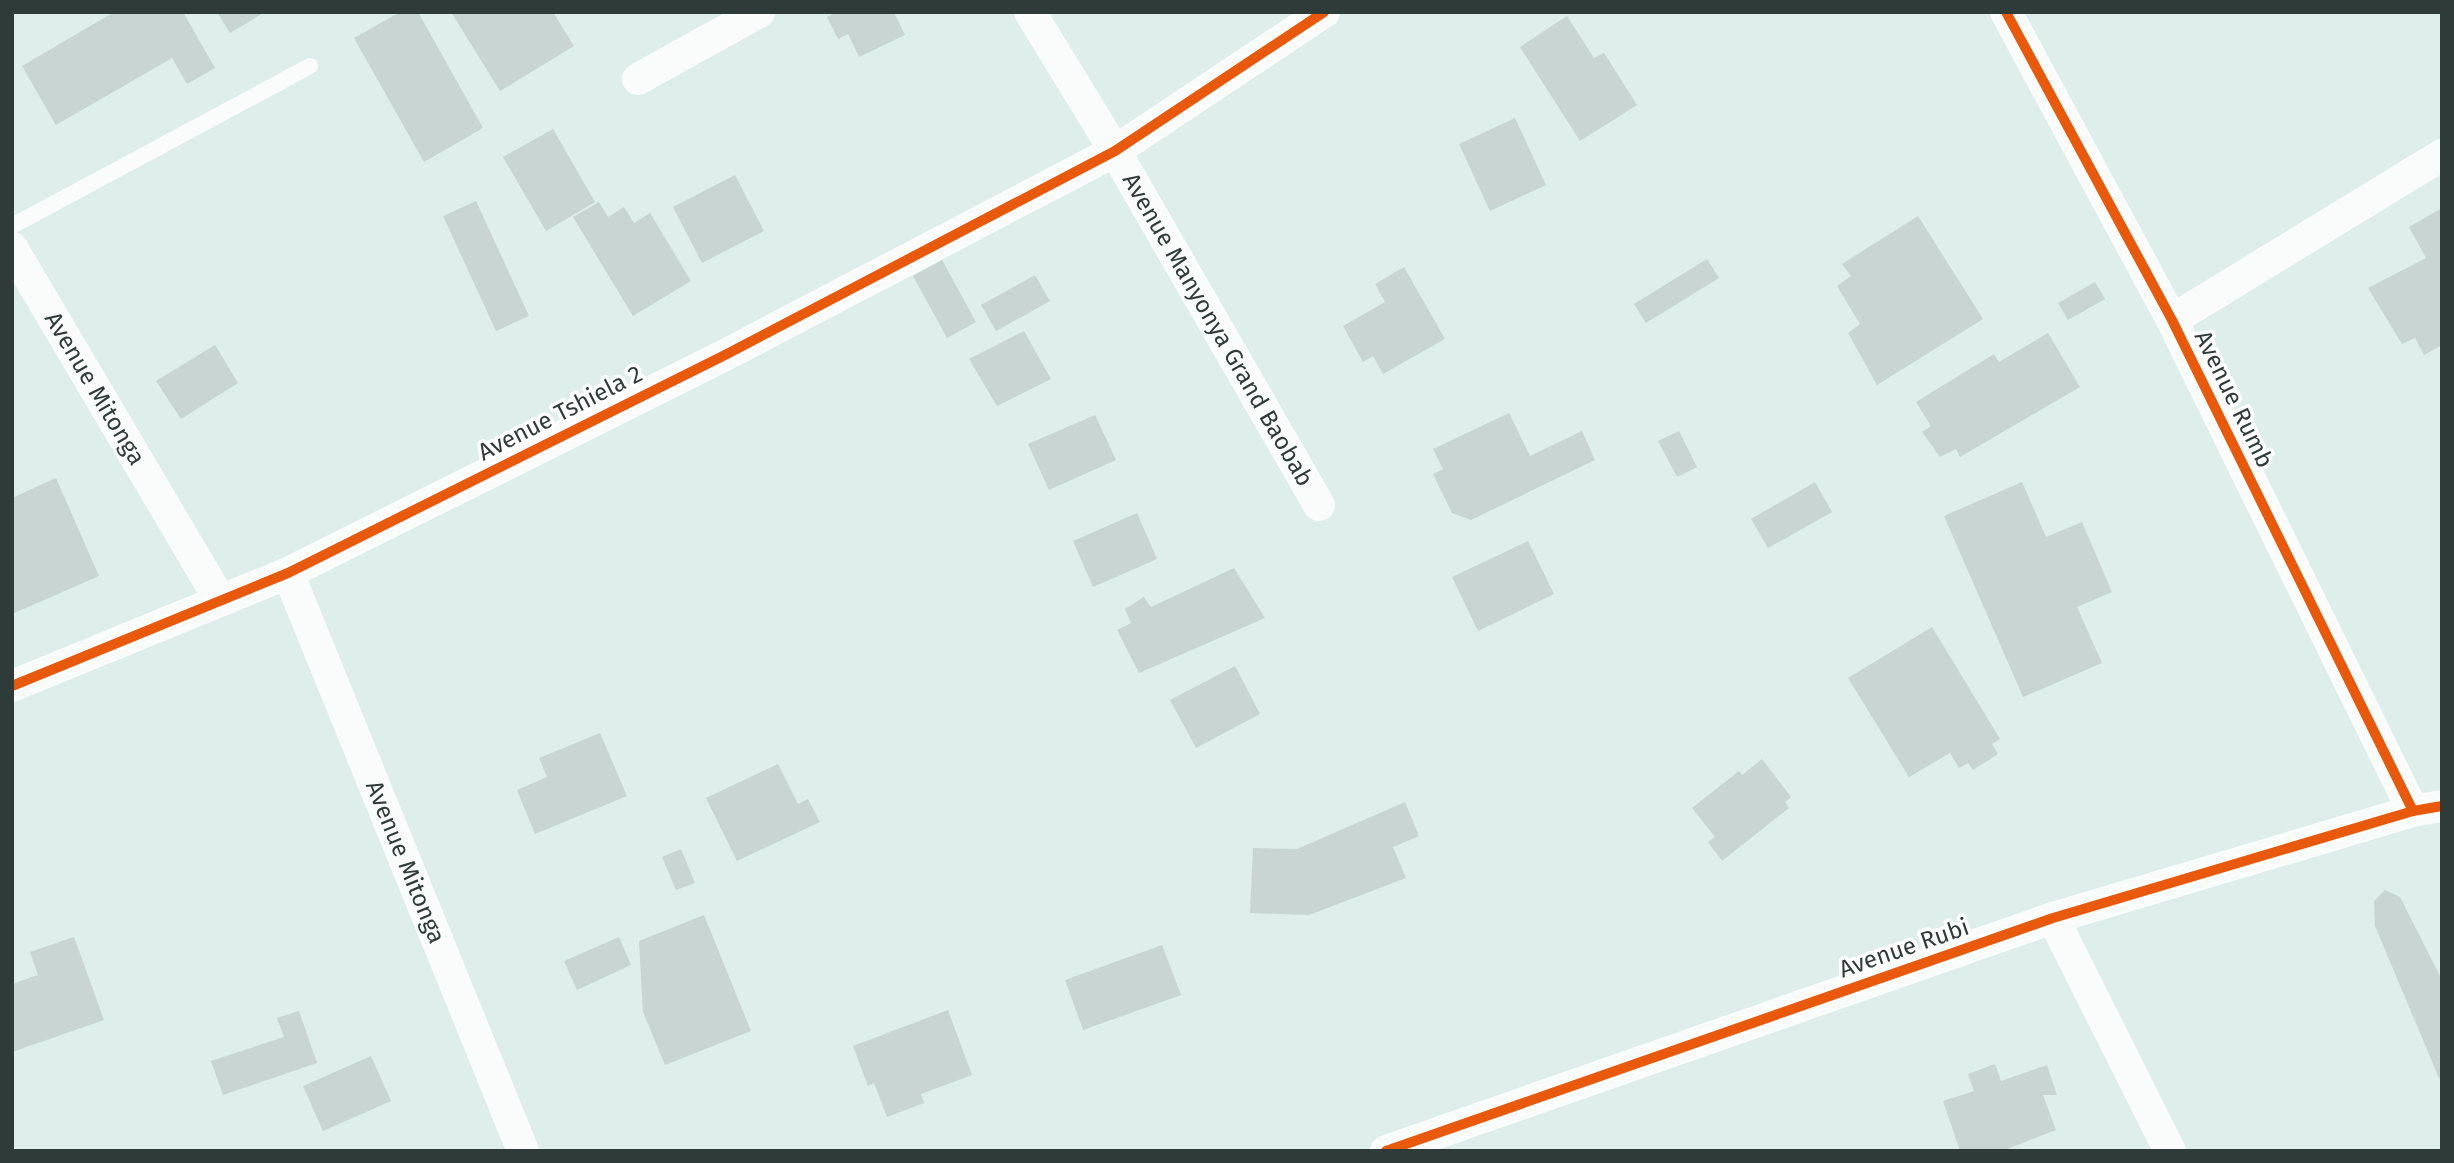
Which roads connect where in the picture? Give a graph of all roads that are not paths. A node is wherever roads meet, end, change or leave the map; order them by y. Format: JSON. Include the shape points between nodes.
{"nodes":[{"id":1,"x":760,"y":12,"type":"edge"},
{"id":2,"x":1030,"y":12,"type":"edge"},
{"id":3,"x":1324,"y":12,"type":"edge"},
{"id":4,"x":2006,"y":12,"type":"edge"},
{"id":5,"x":310,"y":66,"type":"dead end"},
{"id":6,"x":638,"y":79,"type":"dead end"},
{"id":7,"x":1115,"y":151,"type":"junction"},
{"id":8,"x":2442,"y":155,"type":"edge"},
{"id":9,"x":12,"y":226,"type":"edge"},
{"id":10,"x":12,"y":248,"type":"edge"},
{"id":11,"x":2172,"y":320,"type":"junction"},
{"id":12,"x":1319,"y":505,"type":"dead end"},
{"id":13,"x":288,"y":573,"type":"junction"},
{"id":14,"x":220,"y":600,"type":"junction"},
{"id":15,"x":12,"y":686,"type":"edge"},
{"id":16,"x":2427,"y":808,"type":"edge"},
{"id":17,"x":2053,"y":918,"type":"junction"},
{"id":18,"x":523,"y":1151,"type":"edge"},
{"id":19,"x":1386,"y":1151,"type":"edge"},
{"id":20,"x":2170,"y":1151,"type":"edge"}],
"edges":[{"from":1,"to":6,"type":"street"},
{"from":2,"to":7,"type":"street","name":"Avenue Manyonya Grand Baobab"},
{"from":3,"to":7,"type":"street","name":"Avenue Tshiela 2"},
{"from":4,"to":11,"type":"street","name":"Avenue Rumb"},
{"from":5,"to":9,"type":"lane"},
{"from":7,"to":12,"type":"street","name":"Avenue Manyonya Grand Baobab"},
{"from":7,"to":13,"type":"street","name":"Avenue Tshiela 2","via":[[725,355]]},
{"from":8,"to":11,"type":"street"},
{"from":10,"to":14,"type":"street","name":"Avenue Mitonga"},
{"from":11,"to":16,"type":"street","name":"Avenue Rumb"},
{"from":13,"to":14,"type":"street","name":"Avenue Tshiela 2"},
{"from":13,"to":18,"type":"street","name":"Avenue Mitonga"},
{"from":14,"to":15,"type":"street","name":"Avenue Tshiela 2"},
{"from":16,"to":17,"type":"street","name":"Avenue Rubi"},
{"from":17,"to":19,"type":"street","name":"Avenue Rubi"},
{"from":17,"to":20,"type":"street"}]}
